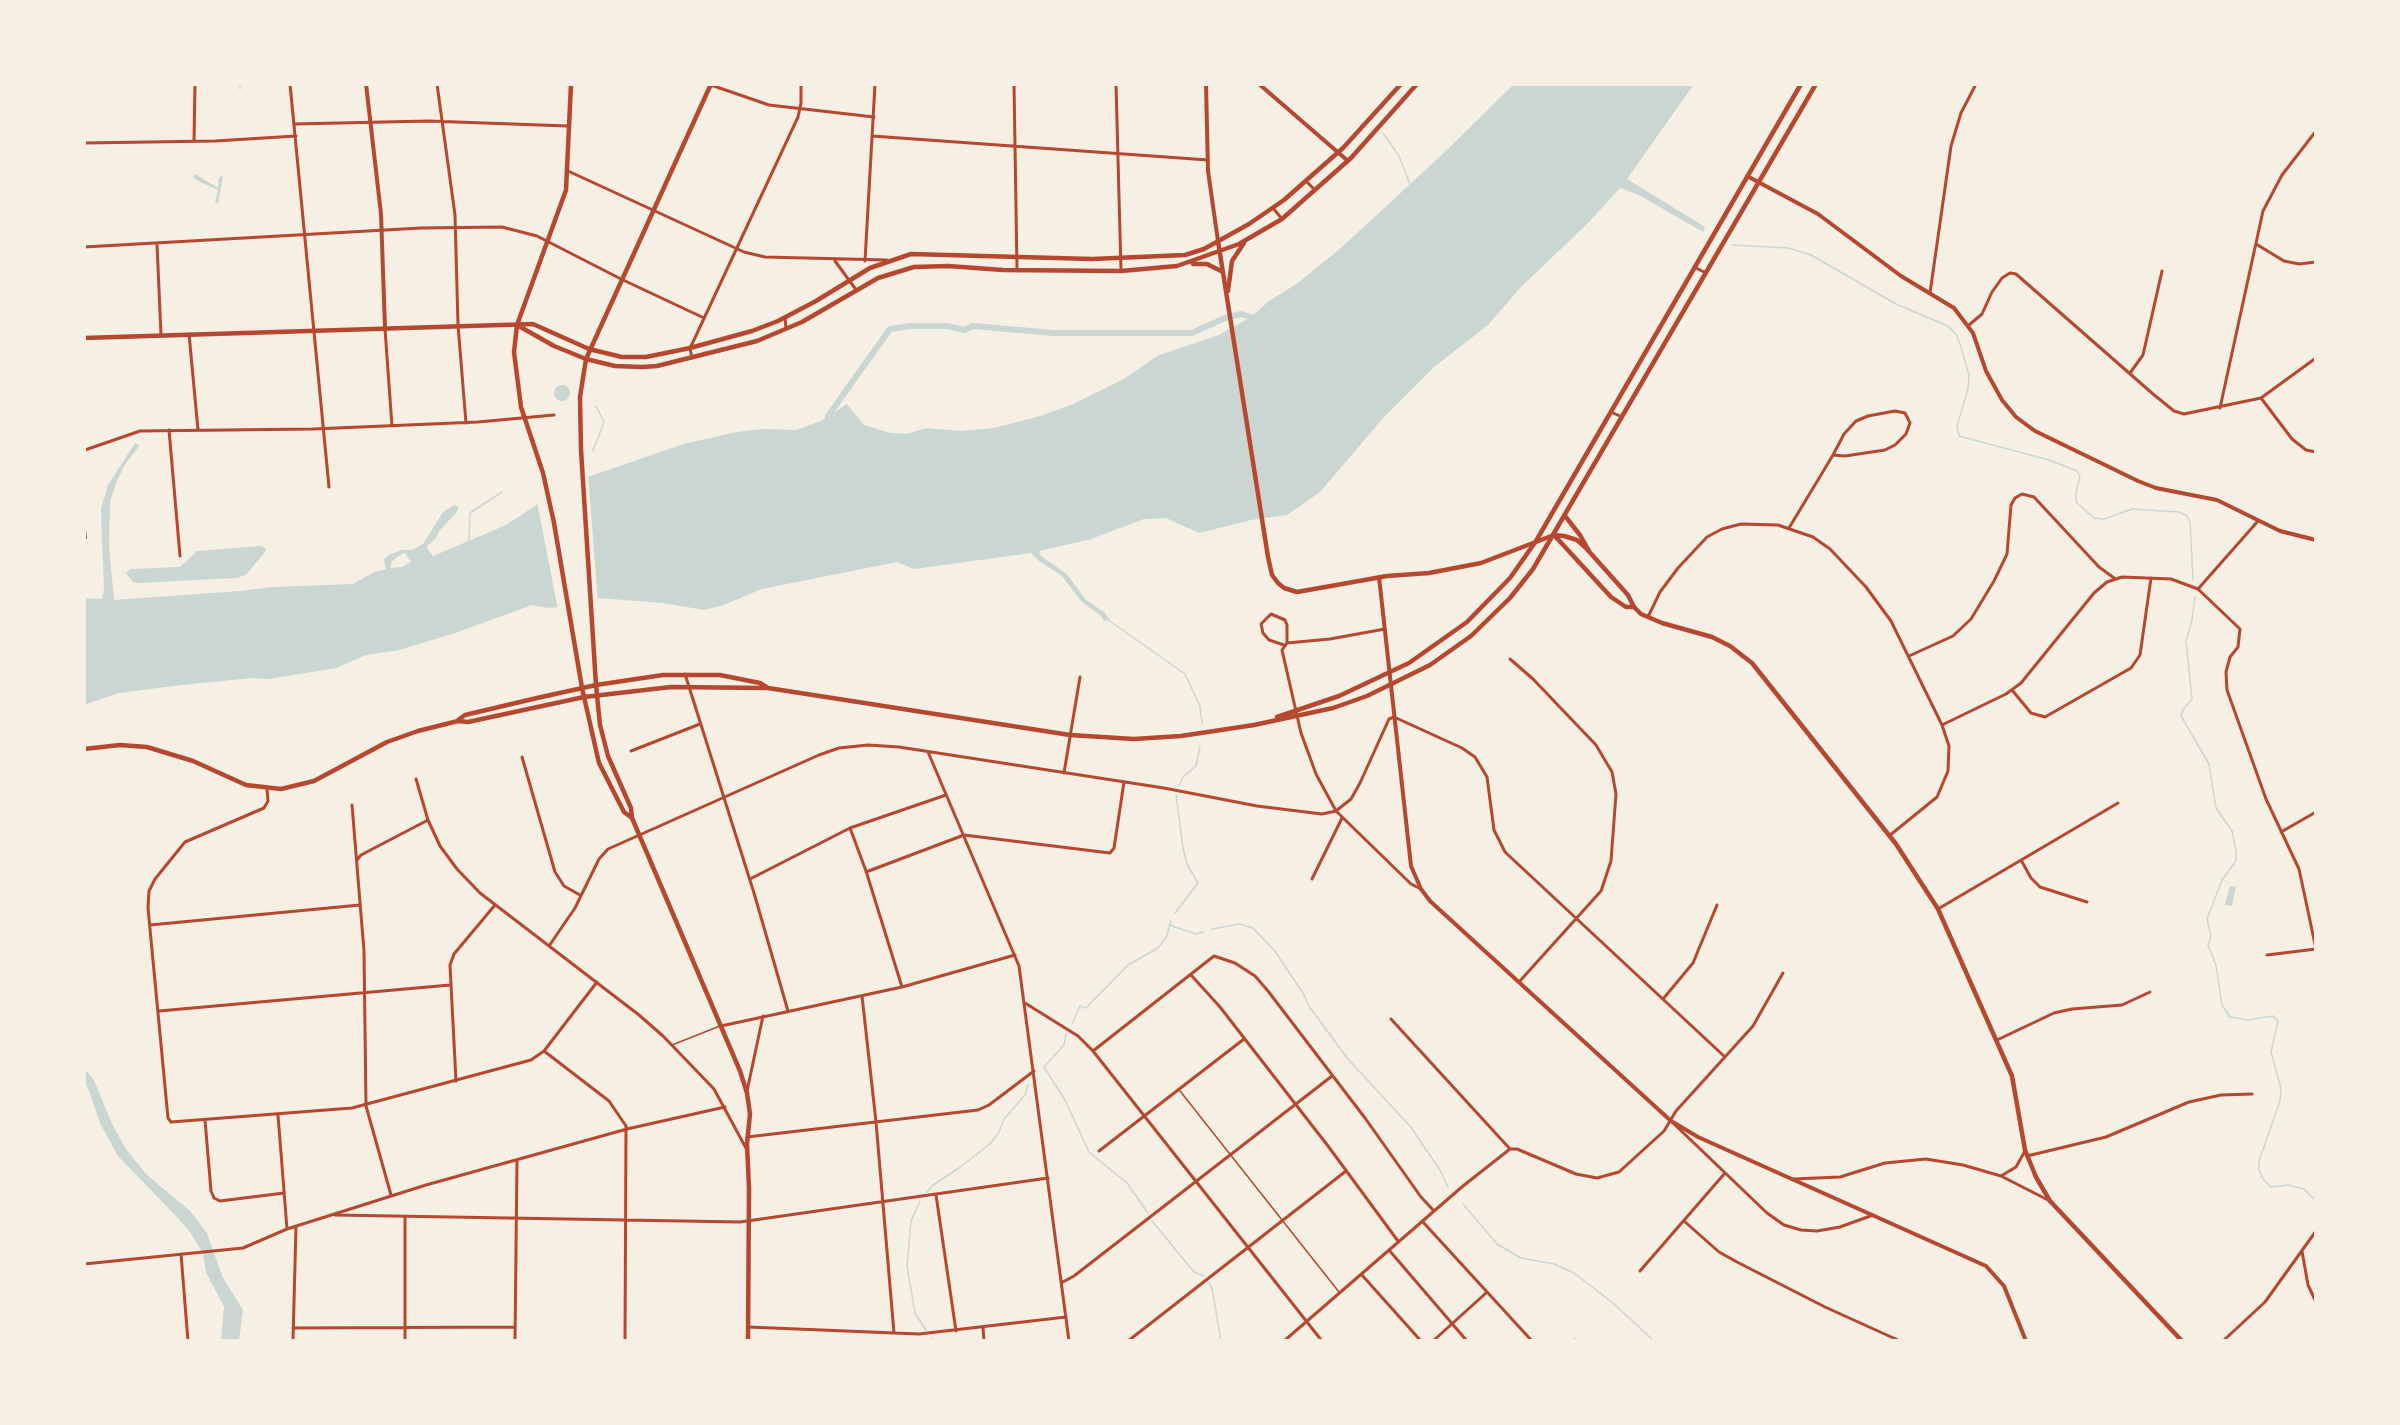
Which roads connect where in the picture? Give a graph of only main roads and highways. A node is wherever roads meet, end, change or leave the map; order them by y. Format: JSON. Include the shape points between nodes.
{"nodes":[{"id":1,"x":571,"y":84,"type":"edge"},
{"id":2,"x":1401,"y":84,"type":"edge"},
{"id":3,"x":1417,"y":84,"type":"edge"},
{"id":4,"x":1801,"y":84,"type":"edge"},
{"id":5,"x":1816,"y":84,"type":"edge"},
{"id":6,"x":710,"y":85,"type":"edge"},
{"id":7,"x":1218,"y":241,"type":"junction"},
{"id":8,"x":1246,"y":241,"type":"junction"},
{"id":9,"x":1220,"y":252,"type":"junction"},
{"id":10,"x":1187,"y":264,"type":"junction"},
{"id":11,"x":1223,"y":272,"type":"junction"},
{"id":12,"x":1227,"y":295,"type":"junction"},
{"id":13,"x":517,"y":325,"type":"junction"},
{"id":14,"x":84,"y":338,"type":"edge"},
{"id":15,"x":589,"y":349,"type":"junction"},
{"id":16,"x":586,"y":359,"type":"junction"},
{"id":17,"x":1565,"y":516,"type":"junction"},
{"id":18,"x":1554,"y":535,"type":"junction"},
{"id":19,"x":1536,"y":541,"type":"junction"},
{"id":20,"x":1589,"y":551,"type":"junction"},
{"id":21,"x":1579,"y":560,"type":"junction"},
{"id":22,"x":1634,"y":608,"type":"junction"},
{"id":23,"x":596,"y":685,"type":"junction"},
{"id":24,"x":582,"y":688,"type":"junction"},
{"id":25,"x":768,"y":688,"type":"junction"},
{"id":26,"x":597,"y":695,"type":"junction"},
{"id":27,"x":584,"y":697,"type":"junction"},
{"id":28,"x":458,"y":721,"type":"junction"},
{"id":29,"x":1254,"y":725,"type":"junction"},
{"id":30,"x":84,"y":749,"type":"edge"},
{"id":31,"x":632,"y":818,"type":"junction"},
{"id":32,"x":748,"y":1341,"type":"edge"},
{"id":33,"x":2182,"y":1341,"type":"edge"}],
"edges":[{"from":1,"to":13,"type":"main road","via":[[566,191]]},
{"from":2,"to":7,"type":"main road","via":[[1338,153],[1306,181],[1273,208]]},
{"from":3,"to":8,"type":"main road","via":[[1316,191],[1282,219]]},
{"from":4,"to":19,"type":"main road"},
{"from":5,"to":17,"type":"main road"},
{"from":6,"to":15,"type":"main road"},
{"from":7,"to":9,"type":"main road"},
{"from":7,"to":15,"type":"main road","via":[[1185,255],[1120,259],[924,254],[889,260],[785,317],[741,335],[662,355],[633,357]]},
{"from":8,"to":9,"type":"main road"},
{"from":8,"to":12,"type":"main road","via":[[1232,261]]},
{"from":9,"to":10,"type":"main road"},
{"from":9,"to":11,"type":"main road"},
{"from":10,"to":11,"type":"main road","via":[[1207,264]]},
{"from":10,"to":16,"type":"main road","via":[[1120,271],[914,267],[891,273],[786,329],[741,346],[642,368]]},
{"from":11,"to":12,"type":"main road"},
{"from":12,"to":19,"type":"main road","via":[[1268,556],[1272,575],[1284,588],[1297,592],[1429,573],[1481,563]]},
{"from":13,"to":14,"type":"main road"},
{"from":13,"to":15,"type":"main road","via":[[532,324]]},
{"from":13,"to":16,"type":"main road"},
{"from":13,"to":24,"type":"main road","via":[[515,371],[524,418],[543,473]]},
{"from":15,"to":16,"type":"main road"},
{"from":16,"to":23,"type":"main road","via":[[580,397],[581,450]]},
{"from":17,"to":18,"type":"main road"},
{"from":17,"to":20,"type":"main road"},
{"from":18,"to":19,"type":"main road"},
{"from":18,"to":20,"type":"main road","via":[[1576,540]]},
{"from":18,"to":21,"type":"main road"},
{"from":18,"to":29,"type":"main road","via":[[1523,582],[1484,624],[1430,665],[1333,708]]},
{"from":19,"to":29,"type":"main road","via":[[1510,578],[1467,622],[1430,650],[1331,699]]},
{"from":20,"to":21,"type":"main road"},
{"from":20,"to":22,"type":"main road","via":[[1628,595]]},
{"from":21,"to":22,"type":"main road","via":[[1611,597]]},
{"from":22,"to":33,"type":"main road","via":[[1671,626],[1712,637],[1752,663],[1909,861],[1938,909],[1997,1040],[2016,1089],[2025,1150],[2049,1201]]},
{"from":23,"to":24,"type":"main road"},
{"from":23,"to":25,"type":"main road","via":[[663,675],[702,674],[760,683]]},
{"from":23,"to":26,"type":"main road"},
{"from":24,"to":27,"type":"main road"},
{"from":24,"to":28,"type":"main road","via":[[465,715]]},
{"from":25,"to":26,"type":"main road","via":[[689,687]]},
{"from":25,"to":29,"type":"main road","via":[[1070,735],[1157,738]]},
{"from":26,"to":27,"type":"main road"},
{"from":26,"to":31,"type":"main road","via":[[603,740]]},
{"from":27,"to":28,"type":"main road","via":[[468,723]]},
{"from":27,"to":31,"type":"main road","via":[[598,763],[624,812]]},
{"from":28,"to":30,"type":"main road","via":[[394,739],[314,781],[290,788],[246,785],[193,761],[147,747]]},
{"from":31,"to":32,"type":"main road","via":[[747,1093]]}]}
